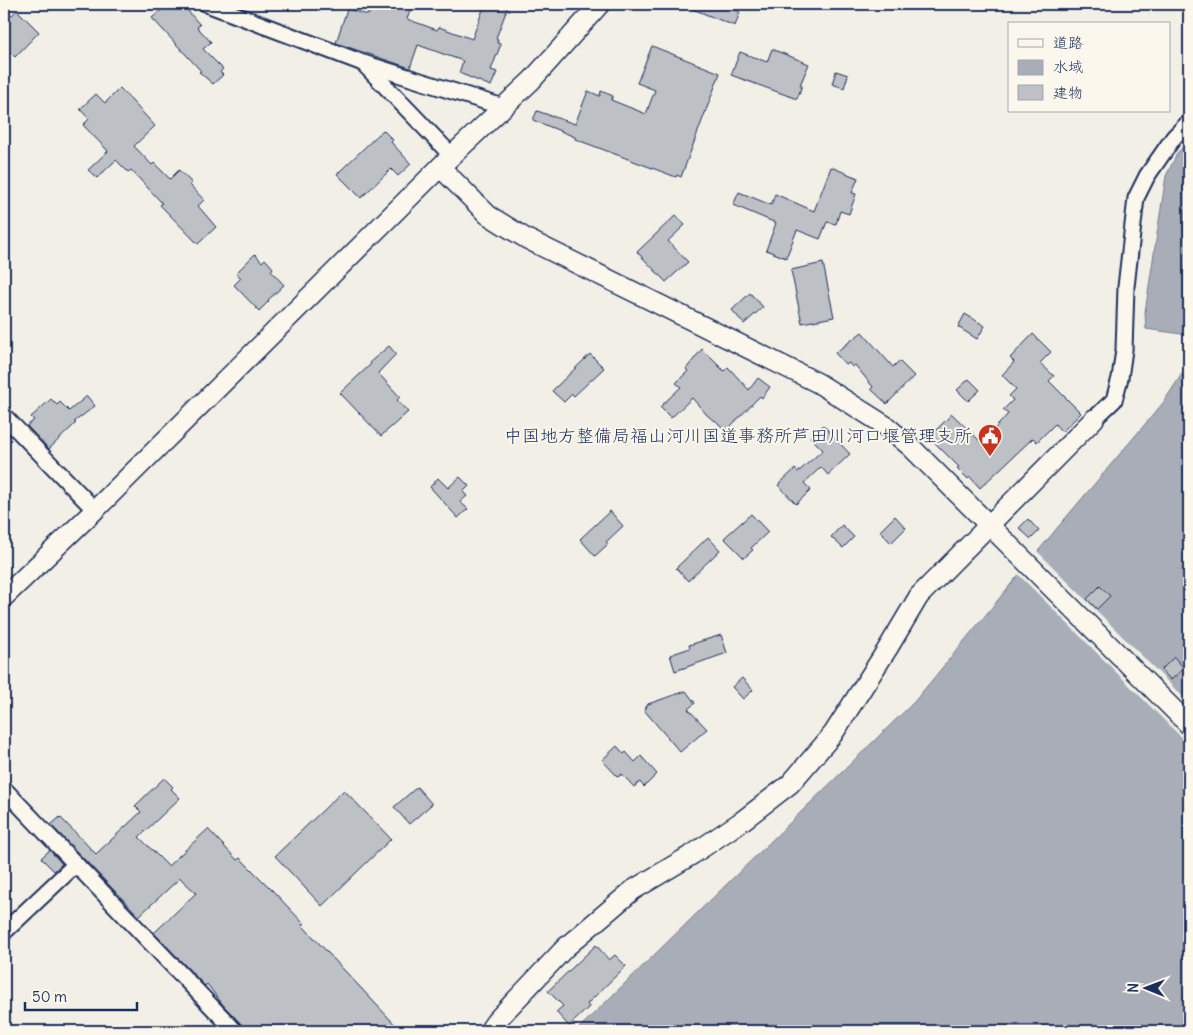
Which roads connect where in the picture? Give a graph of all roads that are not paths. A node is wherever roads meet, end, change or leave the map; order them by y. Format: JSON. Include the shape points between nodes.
{"nodes":[{"id":1,"x":207,"y":4,"type":"edge"},
{"id":2,"x":600,"y":4,"type":"edge"},
{"id":3,"x":363,"y":63,"type":"junction"},
{"id":4,"x":503,"y":107,"type":"junction"},
{"id":5,"x":1189,"y":122,"type":"edge"},
{"id":6,"x":446,"y":162,"type":"junction"},
{"id":7,"x":4,"y":416,"type":"edge"},
{"id":8,"x":1094,"y":419,"type":"joint"},
{"id":9,"x":95,"y":510,"type":"junction"},
{"id":10,"x":989,"y":526,"type":"junction"},
{"id":11,"x":4,"y":597,"type":"edge"},
{"id":12,"x":1189,"y":725,"type":"edge"},
{"id":13,"x":4,"y":789,"type":"edge"},
{"id":14,"x":76,"y":864,"type":"junction"},
{"id":15,"x":4,"y":932,"type":"edge"},
{"id":16,"x":235,"y":1031,"type":"edge"},
{"id":17,"x":489,"y":1031,"type":"edge"}],
"edges":[{"from":1,"to":3,"type":"street"},
{"from":2,"to":4,"type":"street","via":[[532,80]]},
{"from":3,"to":4,"type":"street"},
{"from":3,"to":6,"type":"street"},
{"from":4,"to":6,"type":"street"},
{"from":5,"to":8,"type":"street","via":[[1174,137],[1136,198],[1120,378],[1114,400]]},
{"from":6,"to":9,"type":"street"},
{"from":6,"to":10,"type":"street","via":[[488,215],[527,239],[818,383],[886,426]]},
{"from":7,"to":9,"type":"street"},
{"from":8,"to":10,"type":"street"},
{"from":9,"to":11,"type":"street"},
{"from":10,"to":12,"type":"street"},
{"from":10,"to":17,"type":"street","via":[[919,596],[833,734],[790,784],[734,827],[633,890],[566,947]]},
{"from":13,"to":14,"type":"street"},
{"from":14,"to":15,"type":"street"},
{"from":14,"to":16,"type":"street"}]}
